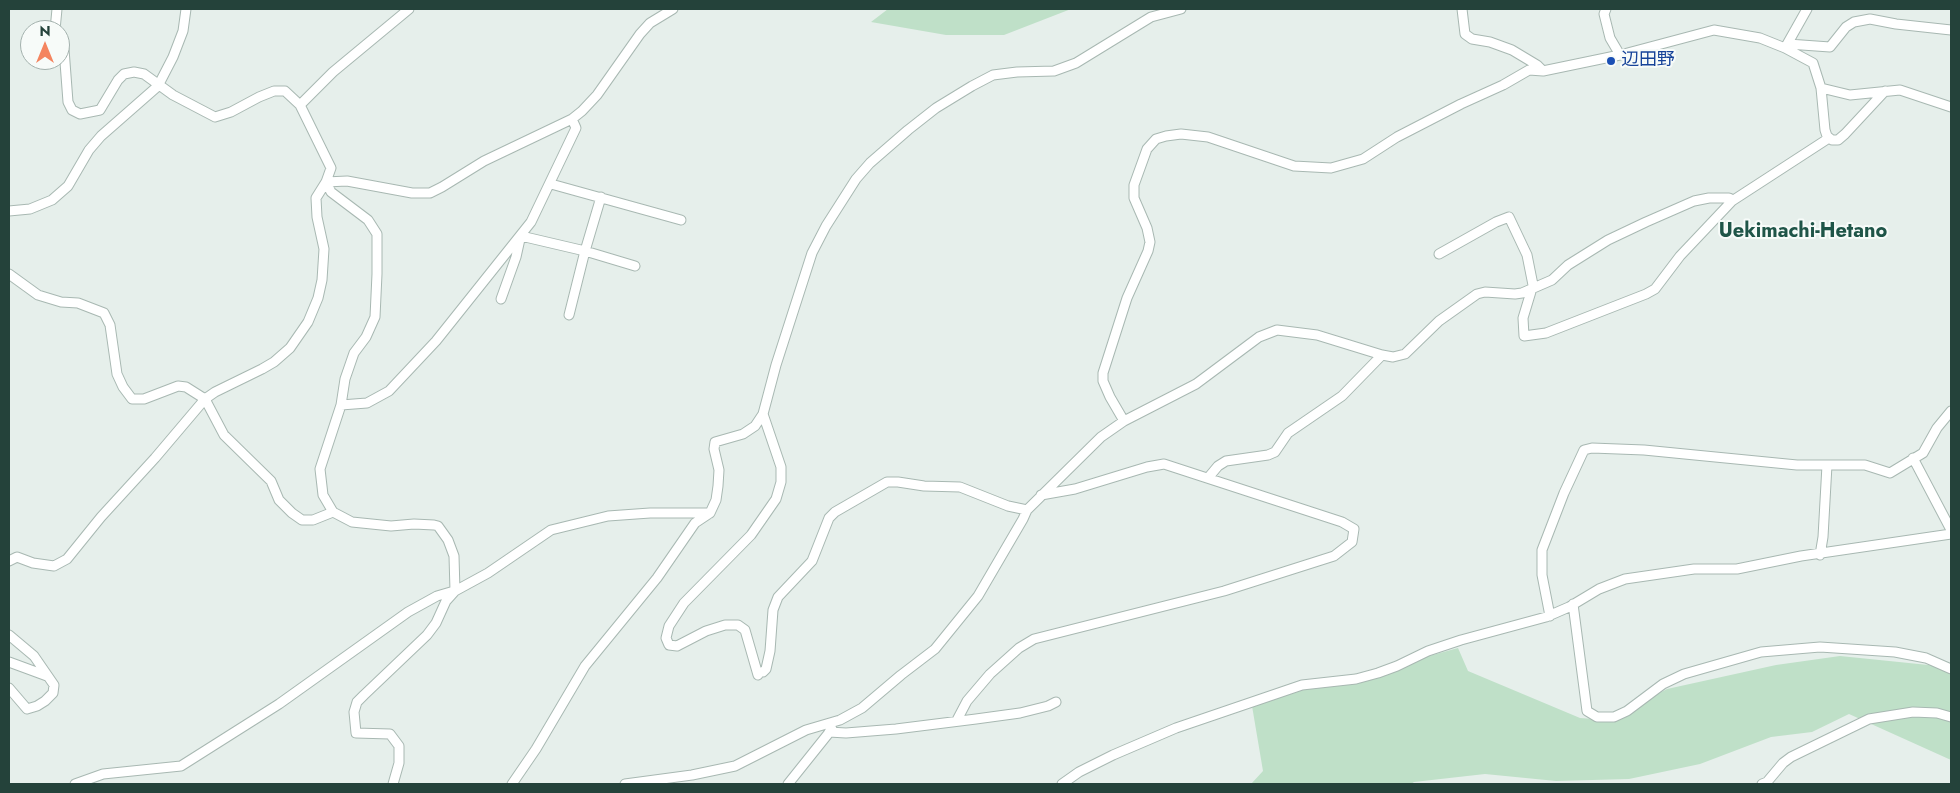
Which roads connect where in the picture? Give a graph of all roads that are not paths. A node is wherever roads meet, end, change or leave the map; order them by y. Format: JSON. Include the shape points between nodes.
{"nodes":[{"id":1,"x":186,"y":9,"type":"edge"},
{"id":2,"x":409,"y":9,"type":"edge"},
{"id":3,"x":673,"y":9,"type":"edge"},
{"id":4,"x":1181,"y":9,"type":"edge"},
{"id":5,"x":1462,"y":9,"type":"edge"},
{"id":6,"x":1606,"y":9,"type":"edge"},
{"id":7,"x":1807,"y":9,"type":"edge"},
{"id":8,"x":1951,"y":30,"type":"edge"},
{"id":9,"x":1786,"y":46,"type":"junction"},
{"id":10,"x":1620,"y":55,"type":"junction"},
{"id":11,"x":66,"y":70,"type":"edge"},
{"id":12,"x":1543,"y":71,"type":"junction"},
{"id":13,"x":158,"y":86,"type":"junction"},
{"id":14,"x":1822,"y":88,"type":"junction"},
{"id":15,"x":1885,"y":91,"type":"junction"},
{"id":16,"x":300,"y":105,"type":"junction"},
{"id":17,"x":1951,"y":108,"type":"edge"},
{"id":18,"x":572,"y":119,"type":"junction"},
{"id":19,"x":1829,"y":138,"type":"junction"},
{"id":20,"x":326,"y":182,"type":"junction"},
{"id":21,"x":551,"y":184,"type":"junction"},
{"id":22,"x":601,"y":197,"type":"junction"},
{"id":23,"x":1734,"y":200,"type":"junction"},
{"id":24,"x":9,"y":211,"type":"edge"},
{"id":25,"x":681,"y":220,"type":"dead end"},
{"id":26,"x":521,"y":236,"type":"junction"},
{"id":27,"x":585,"y":251,"type":"junction"},
{"id":28,"x":1439,"y":254,"type":"dead end"},
{"id":29,"x":635,"y":266,"type":"dead end"},
{"id":30,"x":9,"y":274,"type":"edge"},
{"id":31,"x":1532,"y":289,"type":"junction"},
{"id":32,"x":501,"y":299,"type":"dead end"},
{"id":33,"x":568,"y":315,"type":"dead end"},
{"id":34,"x":1382,"y":354,"type":"junction"},
{"id":35,"x":205,"y":399,"type":"junction"},
{"id":36,"x":341,"y":405,"type":"junction"},
{"id":37,"x":1951,"y":411,"type":"edge"},
{"id":38,"x":764,"y":414,"type":"junction"},
{"id":39,"x":1124,"y":421,"type":"junction"},
{"id":40,"x":1913,"y":458,"type":"junction"},
{"id":41,"x":1827,"y":465,"type":"junction"},
{"id":42,"x":1208,"y":478,"type":"junction"},
{"id":43,"x":1041,"y":495,"type":"junction"},
{"id":44,"x":1027,"y":510,"type":"junction"},
{"id":45,"x":333,"y":512,"type":"junction"},
{"id":46,"x":710,"y":513,"type":"junction"},
{"id":47,"x":1951,"y":530,"type":"edge"},
{"id":48,"x":1951,"y":534,"type":"edge"},
{"id":49,"x":1820,"y":555,"type":"junction"},
{"id":50,"x":9,"y":561,"type":"edge"},
{"id":51,"x":454,"y":591,"type":"junction"},
{"id":52,"x":1573,"y":604,"type":"junction"},
{"id":53,"x":1550,"y":616,"type":"junction"},
{"id":54,"x":9,"y":635,"type":"edge"},
{"id":55,"x":9,"y":662,"type":"edge"},
{"id":56,"x":1951,"y":669,"type":"edge"},
{"id":57,"x":47,"y":676,"type":"junction"},
{"id":58,"x":9,"y":688,"type":"edge"},
{"id":59,"x":1056,"y":702,"type":"dead end"},
{"id":60,"x":1951,"y":717,"type":"edge"},
{"id":61,"x":840,"y":720,"type":"junction"},
{"id":62,"x":957,"y":720,"type":"junction"},
{"id":63,"x":829,"y":732,"type":"junction"},
{"id":64,"x":75,"y":784,"type":"edge"},
{"id":65,"x":393,"y":784,"type":"edge"},
{"id":66,"x":512,"y":784,"type":"edge"},
{"id":67,"x":626,"y":784,"type":"edge"},
{"id":68,"x":788,"y":784,"type":"edge"},
{"id":69,"x":1062,"y":784,"type":"edge"},
{"id":70,"x":1762,"y":784,"type":"edge"}],
"edges":[{"from":1,"to":13,"type":"street","via":[[183,31]]},
{"from":2,"to":16,"type":"street","via":[[332,72]]},
{"from":3,"to":18,"type":"street","via":[[650,23],[597,95]]},
{"from":4,"to":38,"type":"street","via":[[1152,17],[1076,64],[1054,71],[993,75],[936,108],[870,163],[856,179],[812,253]]},
{"from":5,"to":12,"type":"street","via":[[1465,34],[1512,50]]},
{"from":6,"to":10,"type":"street","via":[[1604,14],[1610,38]]},
{"from":7,"to":9,"type":"street"},
{"from":8,"to":9,"type":"street","via":[[1870,19],[1846,27],[1830,47]]},
{"from":9,"to":10,"type":"street","via":[[1714,30]]},
{"from":9,"to":14,"type":"street","via":[[1813,63]]},
{"from":10,"to":12,"type":"street"},
{"from":11,"to":13,"type":"street","via":[[68,102],[72,110],[80,114],[100,110],[124,74],[144,74]]},
{"from":12,"to":39,"type":"street","via":[[1529,70],[1397,137],[1363,159],[1330,168],[1294,166],[1208,137],[1181,134],[1151,143],[1134,185],[1134,198],[1150,242],[1102,373],[1110,397]]},
{"from":13,"to":16,"type":"street","via":[[215,117],[274,91],[285,91]]},
{"from":13,"to":24,"type":"street","via":[[101,136],[68,186],[52,200],[30,209]]},
{"from":14,"to":15,"type":"street","via":[[1850,96]]},
{"from":14,"to":19,"type":"street","via":[[1825,130]]},
{"from":15,"to":17,"type":"street","via":[[1900,90]]},
{"from":15,"to":19,"type":"street","via":[[1838,140]]},
{"from":16,"to":20,"type":"street","via":[[331,168]]},
{"from":18,"to":20,"type":"street","via":[[510,148],[430,193],[412,193],[348,181]]},
{"from":18,"to":21,"type":"street","via":[[576,128]]},
{"from":19,"to":23,"type":"street"},
{"from":20,"to":35,"type":"street","via":[[316,198],[324,249],[322,280],[308,322],[290,348],[274,362]]},
{"from":20,"to":36,"type":"street","via":[[331,192],[368,220],[377,234],[375,317],[354,353]]},
{"from":21,"to":22,"type":"street"},
{"from":21,"to":26,"type":"street"},
{"from":22,"to":25,"type":"street"},
{"from":22,"to":27,"type":"street"},
{"from":23,"to":31,"type":"street","via":[[1700,199],[1654,218],[1608,240],[1568,265],[1552,280]]},
{"from":23,"to":31,"type":"street","via":[[1646,294],[1546,332],[1524,336],[1522,318]]},
{"from":26,"to":27,"type":"street"},
{"from":26,"to":32,"type":"street"},
{"from":26,"to":36,"type":"street","via":[[397,384],[373,401]]},
{"from":27,"to":29,"type":"street"},
{"from":27,"to":33,"type":"street"},
{"from":28,"to":31,"type":"street","via":[[1509,217],[1527,255]]},
{"from":30,"to":35,"type":"street","via":[[38,295],[78,303],[104,313],[110,325],[117,374],[132,399],[144,399],[178,386],[186,387]]},
{"from":31,"to":34,"type":"street","via":[[1515,294],[1477,294],[1439,321],[1405,354],[1393,357]]},
{"from":34,"to":39,"type":"street","via":[[1318,335],[1277,330],[1259,337],[1196,384]]},
{"from":34,"to":42,"type":"street","via":[[1342,396],[1288,433],[1275,452],[1226,461]]},
{"from":35,"to":45,"type":"street","via":[[224,436],[271,481],[279,500],[292,513],[302,520],[313,520]]},
{"from":35,"to":50,"type":"street","via":[[67,559],[54,566],[17,557]]},
{"from":36,"to":45,"type":"street","via":[[320,470],[322,495]]},
{"from":37,"to":40,"type":"street","via":[[1923,453]]},
{"from":38,"to":44,"type":"street","via":[[780,467],[776,499],[750,535],[684,603],[669,626],[666,638],[670,645],[677,646],[725,625],[738,625],[745,630],[758,675],[763,672],[770,650],[773,610],[778,597],[812,561],[835,512],[887,482],[960,487]]},
{"from":38,"to":46,"type":"street","via":[[743,434],[716,442],[718,486]]},
{"from":39,"to":43,"type":"street","via":[[1107,432]]},
{"from":40,"to":41,"type":"street","via":[[1890,473],[1865,465]]},
{"from":40,"to":47,"type":"street"},
{"from":41,"to":49,"type":"street"},
{"from":41,"to":53,"type":"street","via":[[1644,450],[1584,450],[1542,550],[1542,575]]},
{"from":42,"to":43,"type":"street","via":[[1164,464]]},
{"from":42,"to":62,"type":"street","via":[[1342,522],[1354,529],[1352,542],[1334,556],[1224,591],[1034,639],[990,674],[967,701]]},
{"from":43,"to":44,"type":"street"},
{"from":44,"to":61,"type":"street","via":[[978,596],[935,649],[862,708]]},
{"from":45,"to":51,"type":"street","via":[[360,524],[437,525],[454,556]]},
{"from":46,"to":51,"type":"street","via":[[608,516],[551,530],[488,573]]},
{"from":46,"to":66,"type":"street","via":[[695,523],[657,578],[585,666]]},
{"from":48,"to":49,"type":"street"},
{"from":49,"to":52,"type":"street","via":[[1737,570],[1694,570],[1625,579]]},
{"from":51,"to":64,"type":"street","via":[[437,596],[408,612],[279,704],[181,766],[103,774]]},
{"from":51,"to":65,"type":"street","via":[[426,635],[357,702],[354,712],[356,733],[390,734],[399,746],[399,763]]},
{"from":52,"to":53,"type":"street"},
{"from":52,"to":56,"type":"street","via":[[1587,711],[1597,716],[1614,716],[1627,711],[1663,684],[1684,674],[1761,652],[1820,647],[1895,652],[1926,658]]},
{"from":53,"to":69,"type":"street","via":[[1428,650],[1371,675],[1288,689],[1176,728],[1113,755]]},
{"from":54,"to":57,"type":"street","via":[[34,656]]},
{"from":55,"to":57,"type":"street"},
{"from":57,"to":58,"type":"street","via":[[54,686],[53,693],[37,706],[27,709]]},
{"from":59,"to":62,"type":"street","via":[[1020,712]]},
{"from":60,"to":70,"type":"street","via":[[1913,712],[1869,719],[1791,757]]},
{"from":61,"to":63,"type":"street"},
{"from":61,"to":67,"type":"street","via":[[806,730],[735,766]]},
{"from":62,"to":63,"type":"street","via":[[896,729]]},
{"from":63,"to":68,"type":"street"}]}
